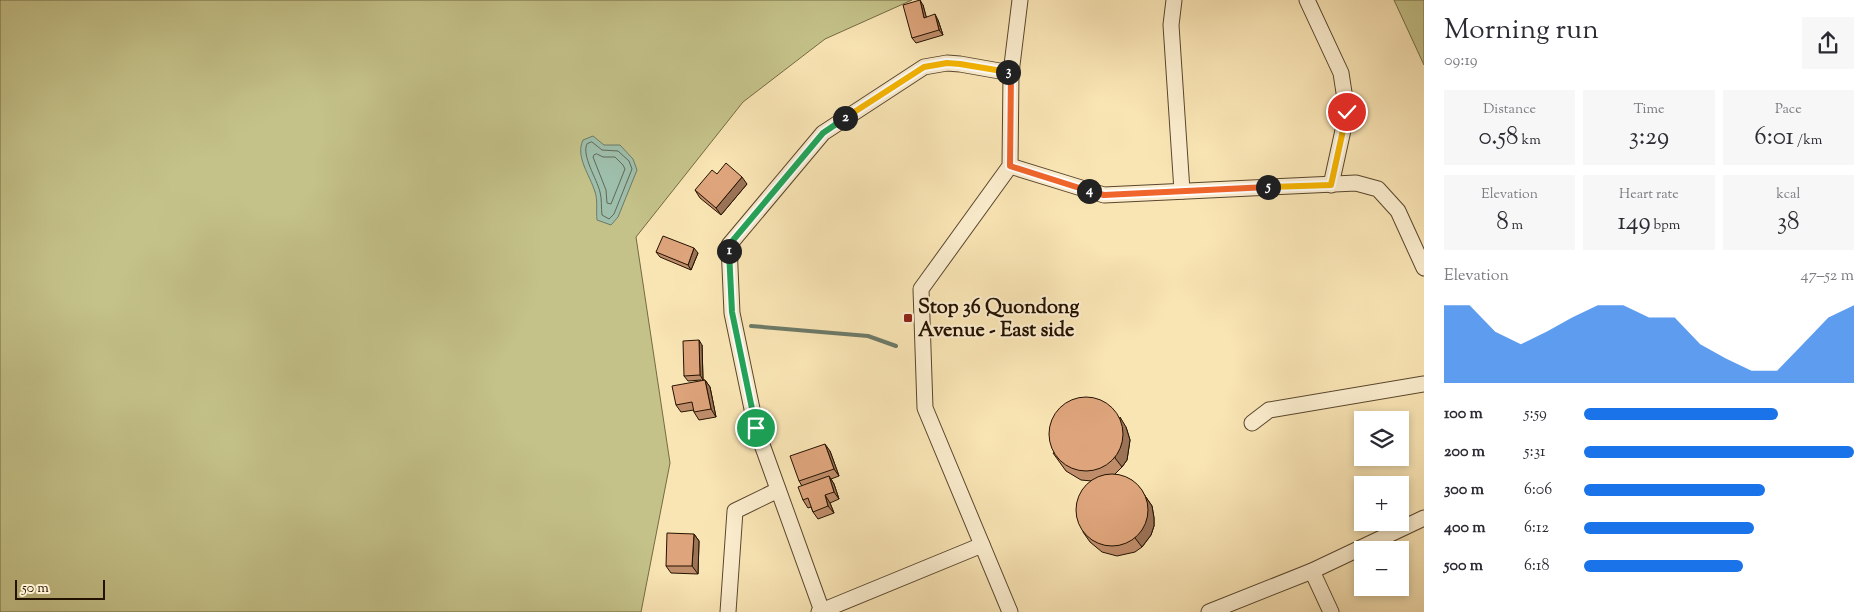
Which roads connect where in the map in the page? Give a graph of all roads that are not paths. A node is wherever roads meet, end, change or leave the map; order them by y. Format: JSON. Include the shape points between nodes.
{"nodes":[{"id":1,"x":1020,"y":0,"type":"edge"},
{"id":2,"x":1174,"y":0,"type":"edge"},
{"id":3,"x":1307,"y":0,"type":"edge"},
{"id":4,"x":1011,"y":73,"type":"junction"},
{"id":5,"x":1010,"y":166,"type":"junction"},
{"id":6,"x":1331,"y":185,"type":"junction"},
{"id":7,"x":1182,"y":191,"type":"junction"},
{"id":8,"x":1424,"y":268,"type":"edge"},
{"id":9,"x":1424,"y":384,"type":"edge"},
{"id":10,"x":1252,"y":423,"type":"dead end"},
{"id":11,"x":778,"y":490,"type":"junction"},
{"id":12,"x":1424,"y":518,"type":"edge"},
{"id":13,"x":982,"y":546,"type":"junction"},
{"id":14,"x":1312,"y":570,"type":"junction"},
{"id":15,"x":820,"y":611,"type":"edge"},
{"id":16,"x":728,"y":612,"type":"edge"},
{"id":17,"x":1010,"y":612,"type":"edge"},
{"id":18,"x":1209,"y":612,"type":"edge"},
{"id":19,"x":1331,"y":612,"type":"edge"}],
"edges":[{"from":1,"to":4,"type":"street"},
{"from":2,"to":7,"type":"street","via":[[1171,25]]},
{"from":3,"to":6,"type":"street","via":[[1341,73],[1347,112]]},
{"from":4,"to":5,"type":"street"},
{"from":4,"to":11,"type":"street","via":[[947,63],[924,67],[823,133],[729,245],[732,312],[756,428]]},
{"from":5,"to":7,"type":"street","via":[[1104,195]]},
{"from":5,"to":13,"type":"street","via":[[921,288],[925,408]]},
{"from":6,"to":7,"type":"street"},
{"from":6,"to":8,"type":"street","via":[[1356,184],[1378,189],[1398,210]]},
{"from":9,"to":10,"type":"street","via":[[1268,410]]},
{"from":11,"to":15,"type":"street"},
{"from":11,"to":16,"type":"street","via":[[735,511]]},
{"from":12,"to":14,"type":"street"},
{"from":13,"to":15,"type":"street"},
{"from":13,"to":17,"type":"street"},
{"from":14,"to":18,"type":"street"},
{"from":14,"to":19,"type":"street"}]}
